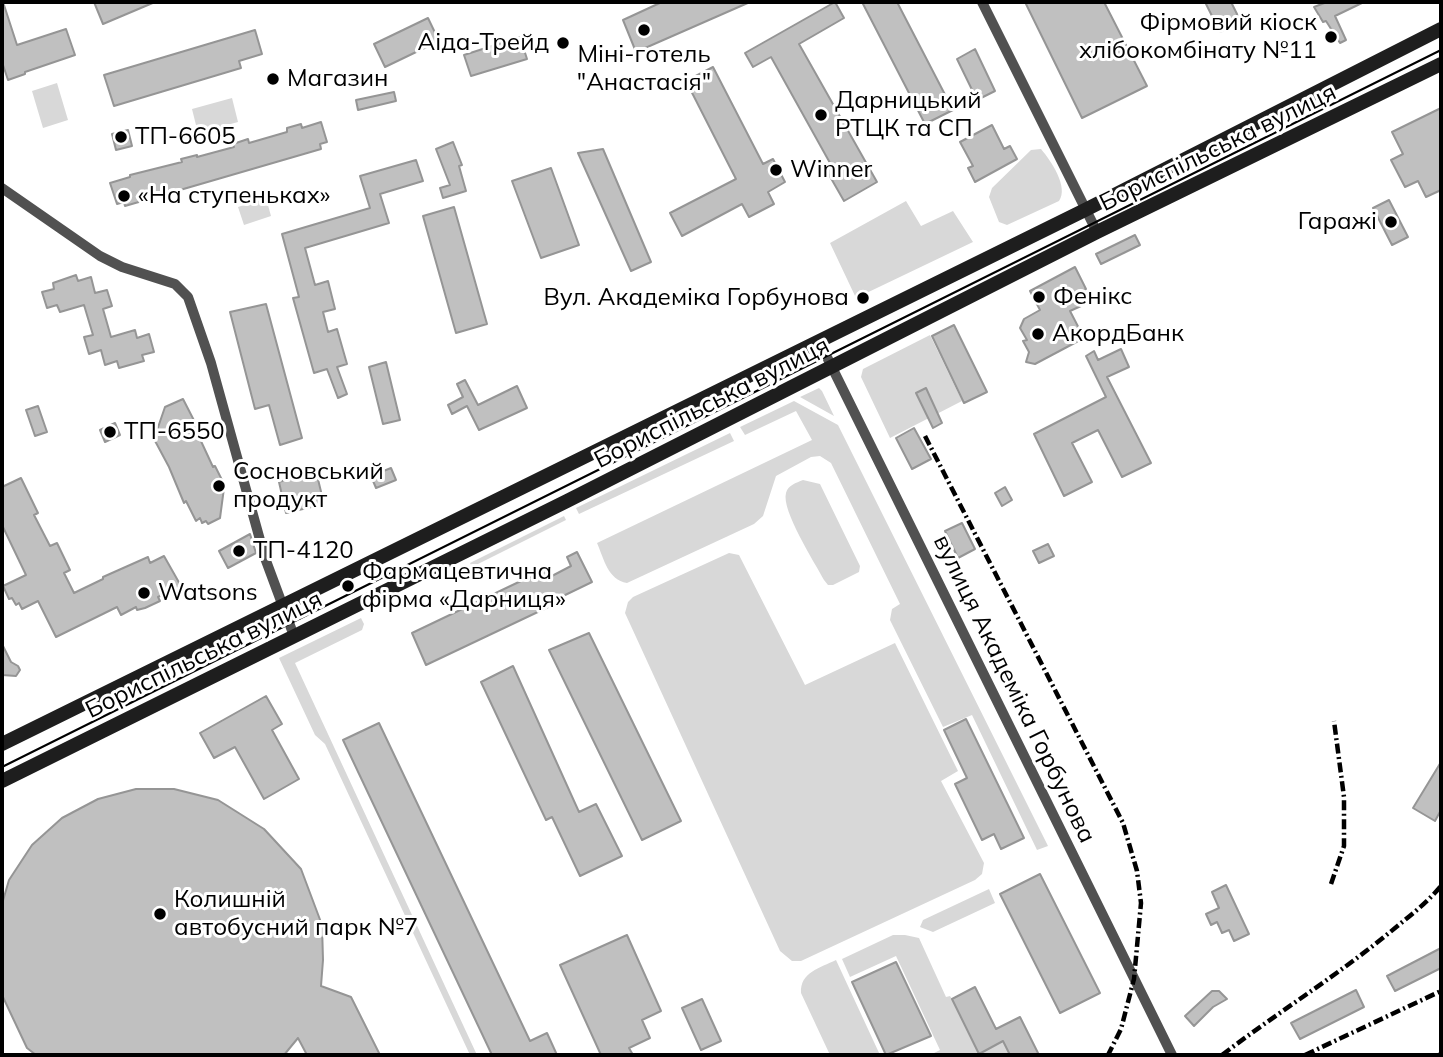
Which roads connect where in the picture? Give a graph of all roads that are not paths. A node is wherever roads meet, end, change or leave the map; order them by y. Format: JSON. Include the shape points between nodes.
{"nodes":[{"id":1,"x":982,"y":2,"type":"edge"},
{"id":2,"x":1441,"y":29,"type":"edge"},
{"id":3,"x":1441,"y":64,"type":"edge"},
{"id":4,"x":2,"y":188,"type":"edge"},
{"id":5,"x":1085,"y":209,"type":"junction"},
{"id":6,"x":1097,"y":232,"type":"junction"},
{"id":7,"x":819,"y":341,"type":"junction"},
{"id":8,"x":832,"y":368,"type":"junction"},
{"id":9,"x":283,"y":606,"type":"junction"},
{"id":10,"x":294,"y":636,"type":"junction"},
{"id":11,"x":2,"y":744,"type":"edge"},
{"id":12,"x":2,"y":781,"type":"edge"},
{"id":13,"x":1172,"y":1055,"type":"edge"}],
"edges":[{"from":1,"to":5,"type":"street"},
{"from":2,"to":5,"type":"main road","name":"Бориспільська вулиця"},
{"from":3,"to":6,"type":"main road","name":"Бориспільська вулиця"},
{"from":4,"to":9,"type":"street","via":[[100,256],[175,284],[188,297],[211,363],[255,527]]},
{"from":5,"to":6,"type":"street"},
{"from":5,"to":7,"type":"main road","name":"Бориспільська вулиця"},
{"from":6,"to":8,"type":"main road","name":"Бориспільська вулиця"},
{"from":7,"to":8,"type":"street","name":"вулиця Академіка Горбунова"},
{"from":7,"to":9,"type":"main road","name":"Бориспільська вулиця"},
{"from":8,"to":10,"type":"main road","name":"Бориспільська вулиця"},
{"from":8,"to":13,"type":"street","name":"вулиця Академіка Горбунова"},
{"from":9,"to":10,"type":"street"},
{"from":9,"to":11,"type":"main road","name":"Бориспільська вулиця"},
{"from":10,"to":12,"type":"main road","name":"Бориспільська вулиця"}]}
